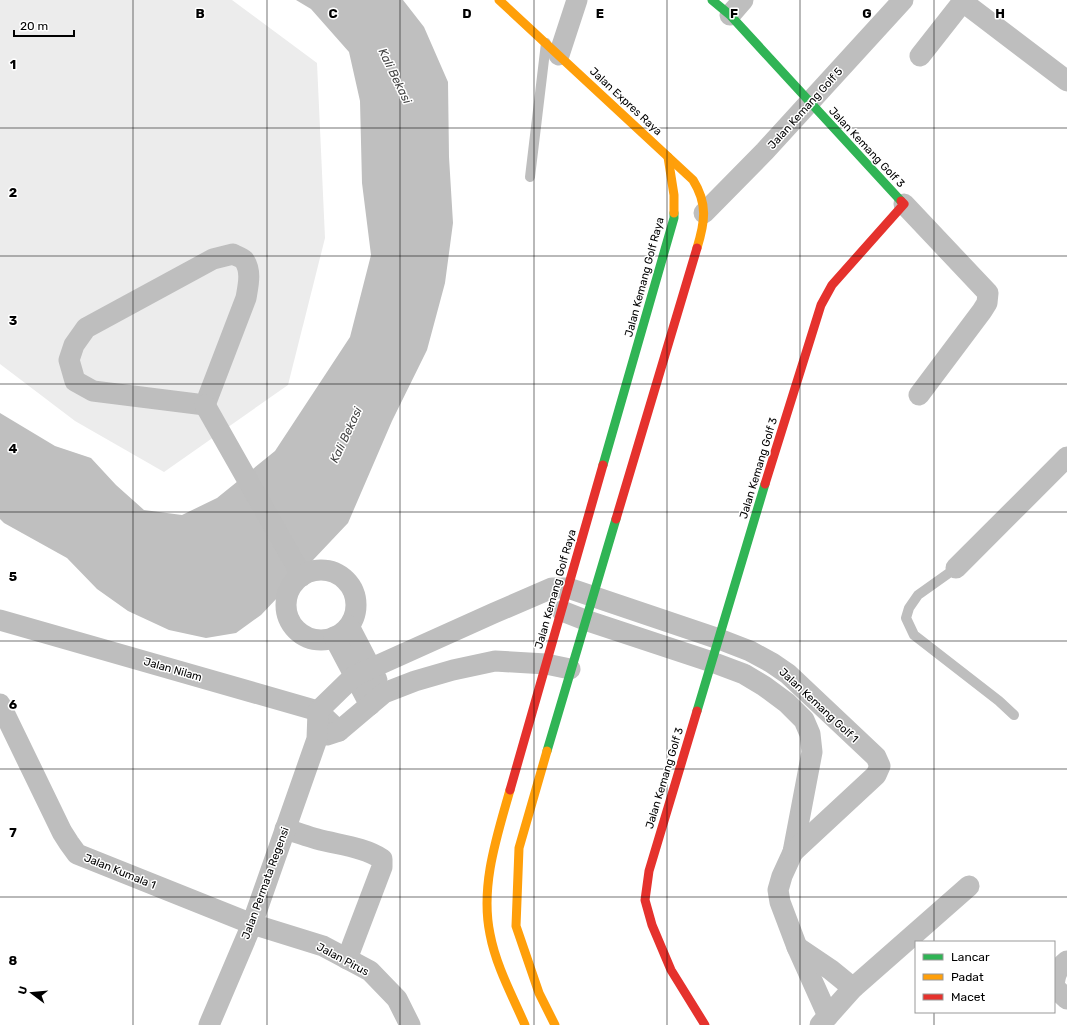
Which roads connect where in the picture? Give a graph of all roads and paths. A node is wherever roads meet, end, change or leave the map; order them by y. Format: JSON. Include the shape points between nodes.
{"nodes":[{"id":1,"x":498,"y":0,"type":"edge"},
{"id":2,"x":577,"y":0,"type":"edge"},
{"id":3,"x":712,"y":0,"type":"edge"},
{"id":4,"x":903,"y":0,"type":"edge"},
{"id":5,"x":963,"y":1,"type":"edge"},
{"id":6,"x":737,"y":8,"type":"edge"},
{"id":7,"x":552,"y":49,"type":"junction"},
{"id":8,"x":920,"y":56,"type":"dead end"},
{"id":9,"x":1067,"y":81,"type":"edge"},
{"id":10,"x":810,"y":102,"type":"junction"},
{"id":11,"x":668,"y":157,"type":"junction"},
{"id":12,"x":530,"y":177,"type":"dead end"},
{"id":13,"x":904,"y":204,"type":"junction"},
{"id":14,"x":704,"y":213,"type":"junction"},
{"id":15,"x":919,"y":395,"type":"dead end"},
{"id":16,"x":209,"y":410,"type":"junction"},
{"id":17,"x":1067,"y":456,"type":"edge"},
{"id":18,"x":297,"y":568,"type":"junction"},
{"id":19,"x":956,"y":568,"type":"joint"},
{"id":20,"x":568,"y":588,"type":"junction"},
{"id":21,"x":592,"y":597,"type":"junction"},
{"id":22,"x":562,"y":611,"type":"junction"},
{"id":23,"x":0,"y":620,"type":"edge"},
{"id":24,"x":585,"y":620,"type":"junction"},
{"id":25,"x":341,"y":632,"type":"junction"},
{"id":26,"x":719,"y":639,"type":"junction"},
{"id":27,"x":712,"y":662,"type":"junction"},
{"id":28,"x":546,"y":664,"type":"junction"},
{"id":29,"x":570,"y":669,"type":"junction"},
{"id":30,"x":363,"y":673,"type":"junction"},
{"id":31,"x":377,"y":699,"type":"junction"},
{"id":32,"x":0,"y":704,"type":"edge"},
{"id":33,"x":318,"y":711,"type":"junction"},
{"id":34,"x":832,"y":716,"type":"junction"},
{"id":35,"x":1014,"y":716,"type":"dead end"},
{"id":36,"x":340,"y":731,"type":"junction"},
{"id":37,"x":810,"y":734,"type":"junction"},
{"id":38,"x":317,"y":739,"type":"junction"},
{"id":39,"x":516,"y":768,"type":"junction"},
{"id":40,"x":534,"y":774,"type":"junction"},
{"id":41,"x":285,"y":829,"type":"junction"},
{"id":42,"x":793,"y":852,"type":"junction"},
{"id":43,"x":970,"y":886,"type":"dead end"},
{"id":44,"x":252,"y":924,"type":"junction"},
{"id":45,"x":797,"y":947,"type":"junction"},
{"id":46,"x":347,"y":959,"type":"junction"},
{"id":47,"x":1067,"y":961,"type":"edge"},
{"id":48,"x":1055,"y":976,"type":"edge"},
{"id":49,"x":853,"y":988,"type":"junction"},
{"id":50,"x":1055,"y":988,"type":"edge"},
{"id":51,"x":1067,"y":1000,"type":"edge"},
{"id":52,"x":824,"y":1021,"type":"edge"},
{"id":53,"x":209,"y":1025,"type":"edge"},
{"id":54,"x":410,"y":1025,"type":"edge"},
{"id":55,"x":525,"y":1025,"type":"edge"},
{"id":56,"x":555,"y":1025,"type":"edge"},
{"id":57,"x":704,"y":1025,"type":"edge"}],
"edges":[{"from":1,"to":7,"type":"street","name":"Jalan Expres Raya"},
{"from":2,"to":7,"type":"street"},
{"from":3,"to":6,"type":"street","name":"Jalan Kemang Golf 3"},
{"from":4,"to":10,"type":"street","name":"Jalan Kemang Golf 5"},
{"from":5,"to":8,"type":"street"},
{"from":5,"to":9,"type":"street"},
{"from":6,"to":10,"type":"street","name":"Jalan Kemang Golf 3"},
{"from":7,"to":11,"type":"street","name":"Jalan Expres Raya"},
{"from":7,"to":12,"type":"lane"},
{"from":10,"to":13,"type":"street","name":"Jalan Kemang Golf 3"},
{"from":10,"to":14,"type":"street","name":"Jalan Kemang Golf 5"},
{"from":11,"to":14,"type":"street","name":"Jalan Expres Raya","via":[[701,191]]},
{"from":11,"to":20,"type":"street","name":"Jalan Kemang Golf Raya","via":[[674,195],[674,218]]},
{"from":13,"to":15,"type":"street","via":[[988,293],[987,303],[982,311]]},
{"from":13,"to":26,"type":"street","name":"Jalan Kemang Golf 3","via":[[832,285],[821,305]]},
{"from":14,"to":21,"type":"street","name":"Jalan Expres Raya","via":[[700,237]]},
{"from":16,"to":16,"type":"street","via":[[93,391],[75,381],[69,360],[74,345],[86,328],[213,259],[233,254],[243,260],[248,269],[249,282]]},
{"from":16,"to":18,"type":"street"},
{"from":17,"to":19,"type":"street"},
{"from":18,"to":25,"type":"street","via":[[308,572],[330,571],[348,582],[356,602],[355,613]]},
{"from":18,"to":25,"type":"street","via":[[299,577],[287,596],[286,607],[288,618],[294,628],[313,640],[324,640]]},
{"from":19,"to":35,"type":"lane","via":[[918,595],[906,618],[914,635],[999,701]]},
{"from":20,"to":21,"type":"street","name":"Jalan Kemang Golf 1"},
{"from":20,"to":22,"type":"street","name":"Jalan Kemang Golf Raya"},
{"from":20,"to":30,"type":"street","via":[[552,588]]},
{"from":21,"to":24,"type":"street"},
{"from":21,"to":26,"type":"street","name":"Jalan Kemang Golf 1"},
{"from":22,"to":24,"type":"street","name":"Jalan Kemang Golf 1"},
{"from":22,"to":28,"type":"street","name":"Jalan Kemang Golf Raya"},
{"from":23,"to":33,"type":"street","name":"Jalan Nilam"},
{"from":24,"to":27,"type":"street","name":"Jalan Kemang Golf 1"},
{"from":24,"to":29,"type":"street"},
{"from":25,"to":30,"type":"street"},
{"from":26,"to":27,"type":"street","name":"Jalan Kemang Golf 3"},
{"from":26,"to":34,"type":"street","name":"Jalan Kemang Golf 1","via":[[772,663],[788,674]]},
{"from":27,"to":37,"type":"street","name":"Jalan Kemang Golf 1","via":[[744,674],[764,686],[804,720]]},
{"from":27,"to":57,"type":"street","name":"Jalan Kemang Golf 3","via":[[649,871],[645,900],[652,925],[672,970]]},
{"from":28,"to":29,"type":"street"},
{"from":28,"to":31,"type":"street","via":[[494,661],[482,663],[415,681]]},
{"from":28,"to":39,"type":"street","name":"Jalan Kemang Golf Raya"},
{"from":29,"to":40,"type":"street"},
{"from":30,"to":31,"type":"street"},
{"from":30,"to":33,"type":"street"},
{"from":31,"to":36,"type":"street"},
{"from":32,"to":44,"type":"street","name":"Jalan Kumala 1","via":[[62,832],[77,854]]},
{"from":33,"to":36,"type":"street","name":"Jalan Nilam"},
{"from":33,"to":38,"type":"street","name":"Jalan Permata Regensi"},
{"from":34,"to":37,"type":"street"},
{"from":34,"to":42,"type":"street","name":"Jalan Kemang Golf 1","via":[[876,758],[879,770]]},
{"from":36,"to":38,"type":"street"},
{"from":37,"to":42,"type":"street","name":"Jalan Kemang Golf 1","via":[[812,752]]},
{"from":38,"to":41,"type":"street","name":"Jalan Permata Regensi"},
{"from":39,"to":40,"type":"street"},
{"from":39,"to":55,"type":"street","name":"Jalan Kemang Golf Raya","via":[[496,839],[490,869],[488,906],[490,933],[499,966]]},
{"from":40,"to":56,"type":"street","via":[[519,848],[516,926],[539,993]]},
{"from":41,"to":44,"type":"street","name":"Jalan Permata Regensi"},
{"from":41,"to":46,"type":"street","via":[[338,843],[382,859],[382,867]]},
{"from":42,"to":45,"type":"street","name":"Jalan Kemang Golf 1","via":[[778,890]]},
{"from":43,"to":49,"type":"street"},
{"from":44,"to":46,"type":"street","name":"Jalan Pirus","via":[[323,946]]},
{"from":44,"to":53,"type":"street","name":"Jalan Permata Regensi"},
{"from":45,"to":49,"type":"street"},
{"from":45,"to":52,"type":"street","name":"Jalan Kemang Golf 1"},
{"from":46,"to":54,"type":"street","name":"Jalan Pirus","via":[[370,971],[397,999]]},
{"from":47,"to":48,"type":"street"},
{"from":49,"to":52,"type":"street"},
{"from":50,"to":51,"type":"street"}]}
